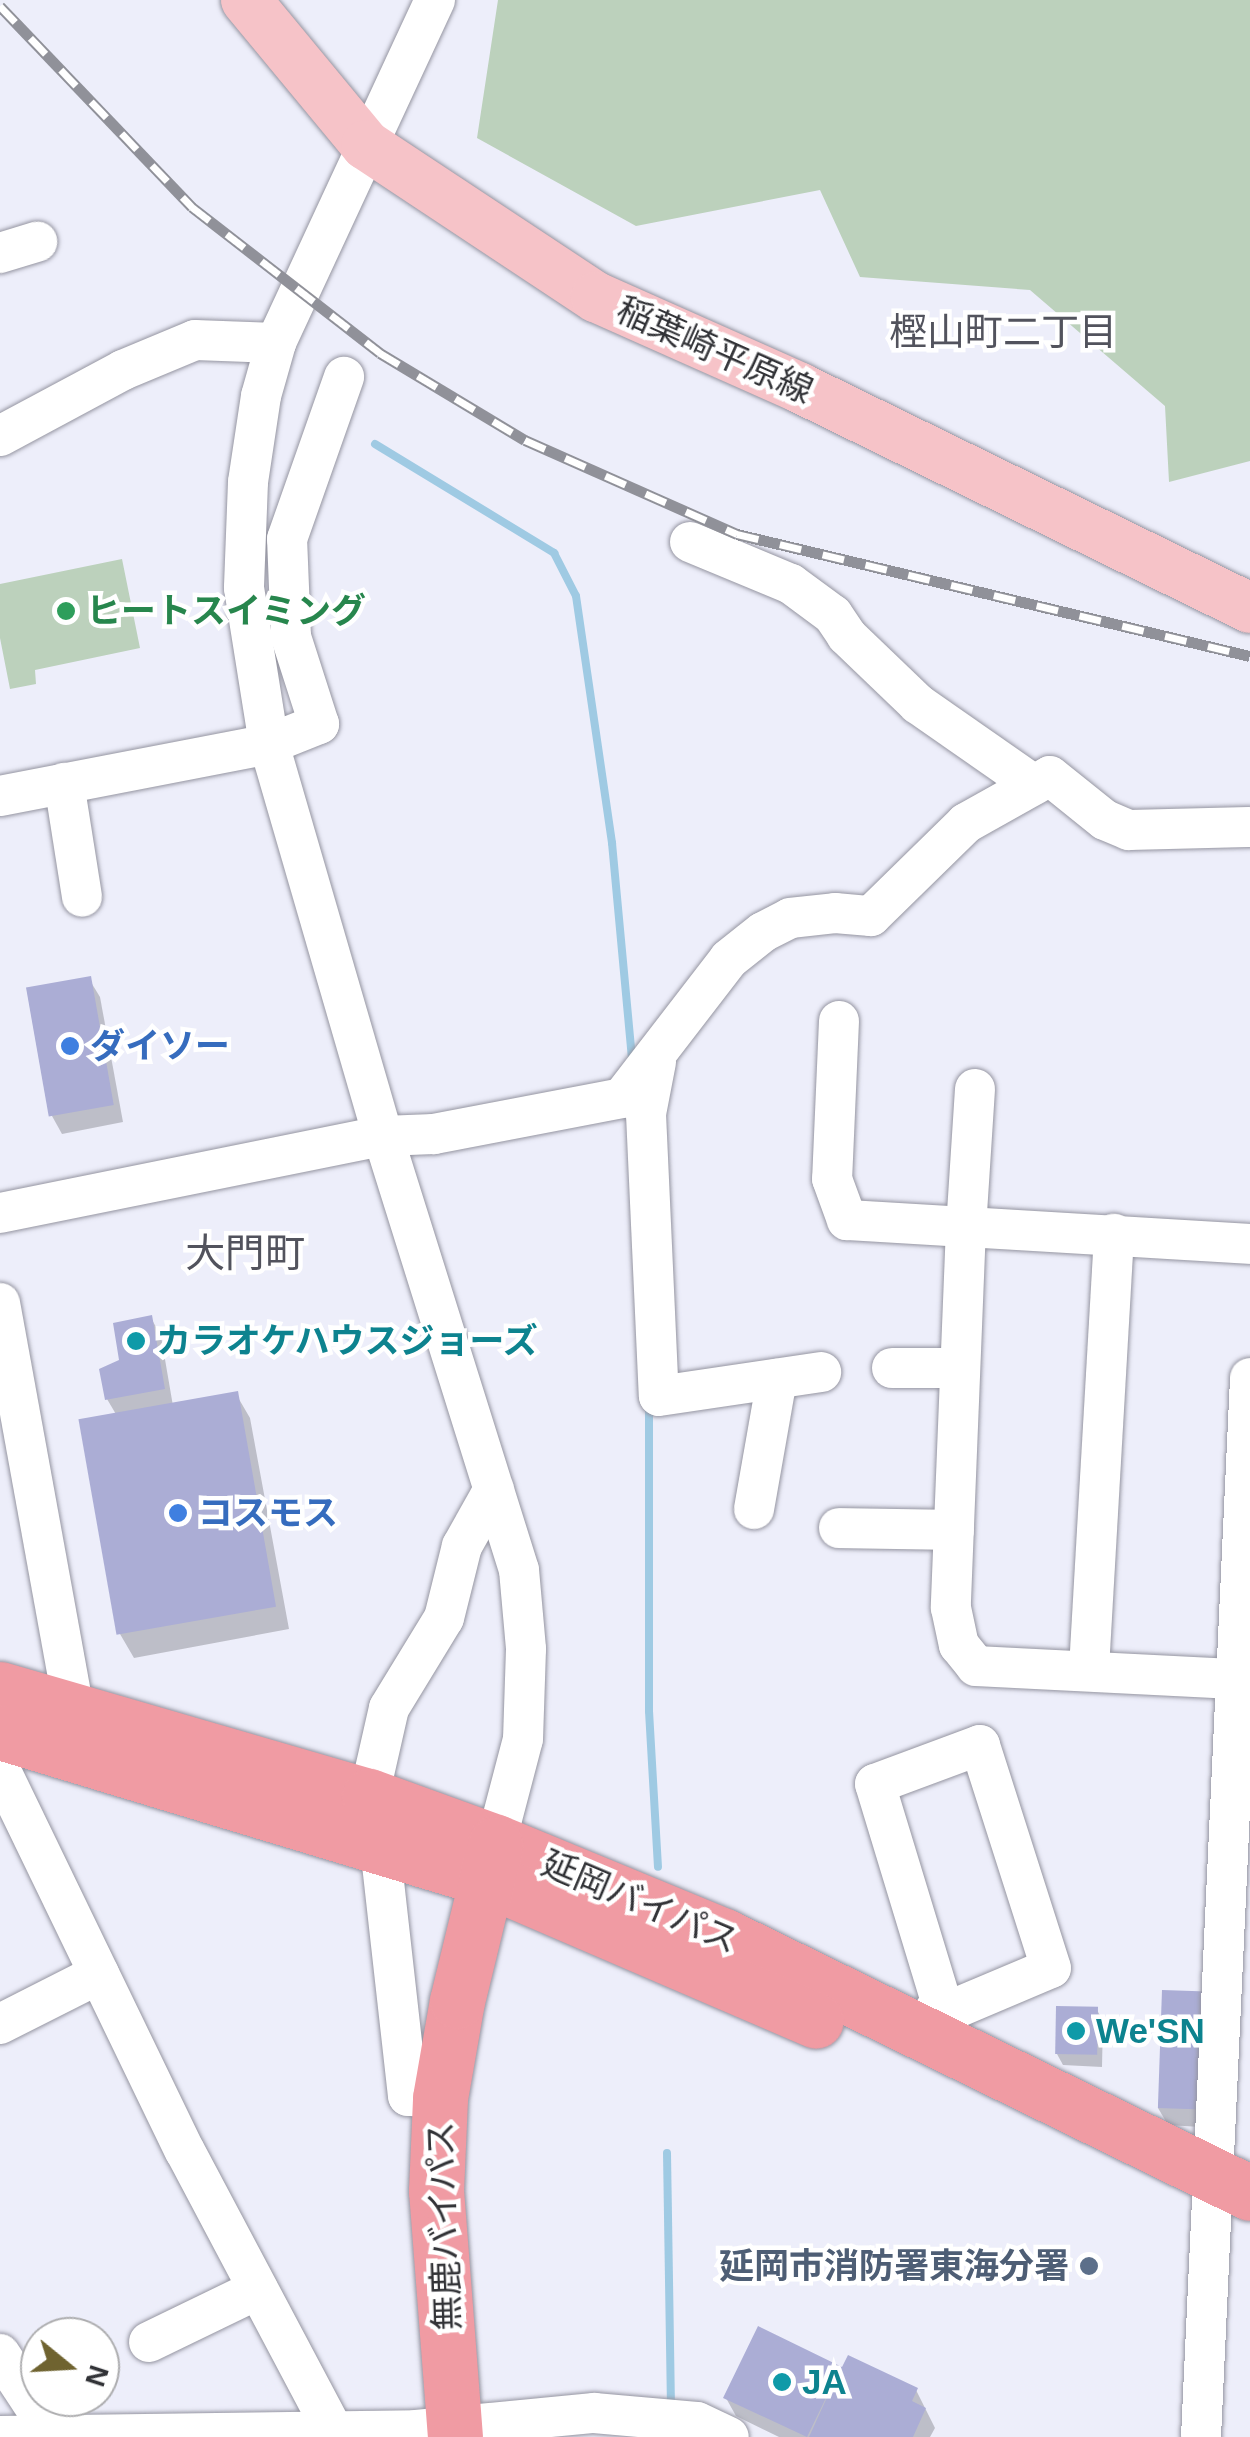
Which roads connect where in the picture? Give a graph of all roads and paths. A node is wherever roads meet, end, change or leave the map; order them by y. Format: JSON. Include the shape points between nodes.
{"nodes":[{"id":1,"x":246,"y":0,"type":"edge"},
{"id":2,"x":435,"y":0,"type":"edge"},
{"id":3,"x":366,"y":145,"type":"junction"},
{"id":4,"x":276,"y":343,"type":"junction"},
{"id":5,"x":344,"y":377,"type":"dead end"},
{"id":6,"x":0,"y":436,"type":"edge"},
{"id":7,"x":690,"y":542,"type":"dead end"},
{"id":8,"x":1250,"y":608,"type":"edge"},
{"id":9,"x":269,"y":744,"type":"junction"},
{"id":10,"x":64,"y":783,"type":"junction"},
{"id":11,"x":1034,"y":785,"type":"junction"},
{"id":12,"x":0,"y":796,"type":"edge"},
{"id":13,"x":1250,"y":828,"type":"edge"},
{"id":14,"x":82,"y":897,"type":"dead end"},
{"id":15,"x":839,"y":1022,"type":"dead end"},
{"id":16,"x":653,"y":1057,"type":"junction"},
{"id":17,"x":976,"y":1089,"type":"dead end"},
{"id":18,"x":383,"y":1136,"type":"junction"},
{"id":19,"x":0,"y":1213,"type":"edge"},
{"id":20,"x":966,"y":1227,"type":"junction"},
{"id":21,"x":1114,"y":1234,"type":"junction"},
{"id":22,"x":1250,"y":1244,"type":"edge"},
{"id":23,"x":0,"y":1302,"type":"edge"},
{"id":24,"x":892,"y":1368,"type":"dead end"},
{"id":25,"x":959,"y":1368,"type":"junction"},
{"id":26,"x":821,"y":1372,"type":"dead end"},
{"id":27,"x":1250,"y":1378,"type":"edge"},
{"id":28,"x":777,"y":1379,"type":"junction"},
{"id":29,"x":494,"y":1489,"type":"junction"},
{"id":30,"x":754,"y":1509,"type":"dead end"},
{"id":31,"x":840,"y":1528,"type":"dead end"},
{"id":32,"x":954,"y":1530,"type":"junction"},
{"id":33,"x":1089,"y":1669,"type":"junction"},
{"id":34,"x":1242,"y":1680,"type":"edge"},
{"id":35,"x":0,"y":1689,"type":"edge"},
{"id":36,"x":74,"y":1711,"type":"junction"},
{"id":37,"x":0,"y":1732,"type":"edge"},
{"id":38,"x":0,"y":1769,"type":"edge"},
{"id":39,"x":374,"y":1821,"type":"junction"},
{"id":40,"x":491,"y":1860,"type":"junction"},
{"id":41,"x":100,"y":1974,"type":"junction"},
{"id":42,"x":930,"y":2016,"type":"junction"},
{"id":43,"x":0,"y":2024,"type":"edge"},
{"id":44,"x":440,"y":2098,"type":"junction"},
{"id":45,"x":1232,"y":2198,"type":"edge"},
{"id":46,"x":258,"y":2288,"type":"junction"},
{"id":47,"x":149,"y":2342,"type":"dead end"},
{"id":48,"x":0,"y":2354,"type":"edge"},
{"id":49,"x":333,"y":2431,"type":"junction"},
{"id":50,"x":435,"y":2432,"type":"edge"},
{"id":51,"x":52,"y":2433,"type":"junction"},
{"id":52,"x":0,"y":2436,"type":"edge"},
{"id":53,"x":729,"y":2437,"type":"edge"},
{"id":54,"x":1201,"y":2437,"type":"edge"}],
"edges":[{"from":1,"to":3,"type":"main road","name":"稲葉崎平原線"},
{"from":2,"to":3,"type":"street"},
{"from":3,"to":4,"type":"street"},
{"from":3,"to":8,"type":"main road","name":"稲葉崎平原線","via":[[596,297],[800,388]]},
{"from":4,"to":6,"type":"street","via":[[195,340]]},
{"from":4,"to":9,"type":"street","via":[[248,482],[244,588]]},
{"from":5,"to":9,"type":"street","via":[[287,539],[291,637],[319,724]]},
{"from":7,"to":11,"type":"street","via":[[791,584],[833,615],[918,704]]},
{"from":9,"to":10,"type":"street"},
{"from":9,"to":18,"type":"street"},
{"from":10,"to":12,"type":"street"},
{"from":10,"to":14,"type":"street"},
{"from":11,"to":13,"type":"street","via":[[1050,776],[1104,820],[1129,830]]},
{"from":11,"to":16,"type":"street","via":[[966,823],[871,916],[790,918],[762,932],[729,959]]},
{"from":15,"to":20,"type":"street","via":[[832,1179],[846,1220]]},
{"from":16,"to":18,"type":"street","via":[[622,1098],[434,1134]]},
{"from":16,"to":28,"type":"street","via":[[646,1114],[659,1396]]},
{"from":17,"to":20,"type":"street"},
{"from":18,"to":19,"type":"street"},
{"from":18,"to":29,"type":"street"},
{"from":20,"to":21,"type":"street"},
{"from":20,"to":25,"type":"street"},
{"from":21,"to":22,"type":"street"},
{"from":21,"to":33,"type":"street"},
{"from":23,"to":36,"type":"street"},
{"from":24,"to":25,"type":"street"},
{"from":25,"to":32,"type":"street"},
{"from":26,"to":28,"type":"street"},
{"from":27,"to":34,"type":"street"},
{"from":28,"to":30,"type":"street"},
{"from":29,"to":39,"type":"street","via":[[462,1546],[444,1618],[389,1708]]},
{"from":29,"to":40,"type":"street","via":[[519,1570],[526,1649],[523,1740]]},
{"from":31,"to":32,"type":"street"},
{"from":32,"to":33,"type":"street","via":[[951,1608],[960,1645],[976,1666]]},
{"from":33,"to":34,"type":"street"},
{"from":34,"to":45,"type":"street"},
{"from":35,"to":36,"type":"highway","name":"延岡バイパス"},
{"from":36,"to":39,"type":"highway","name":"延岡バイパス"},
{"from":37,"to":39,"type":"highway","name":"延岡バイパス"},
{"from":38,"to":41,"type":"street"},
{"from":39,"to":40,"type":"highway","name":"延岡バイパス"},
{"from":39,"to":44,"type":"street","via":[[408,2096]]},
{"from":40,"to":42,"type":"highway","name":"延岡バイパス","via":[[724,1936]]},
{"from":40,"to":44,"type":"highway","name":"無鹿バイパス"},
{"from":40,"to":45,"type":"highway","name":"延岡バイパス","via":[[774,2002]]},
{"from":41,"to":43,"type":"street"},
{"from":41,"to":46,"type":"street"},
{"from":42,"to":42,"type":"street","via":[[1051,1968],[980,1745],[875,1784]]},
{"from":42,"to":45,"type":"highway","name":"延岡バイパス"},
{"from":44,"to":50,"type":"highway","name":"無鹿バイパス"},
{"from":45,"to":54,"type":"street"},
{"from":46,"to":47,"type":"street"},
{"from":46,"to":49,"type":"street"},
{"from":48,"to":51,"type":"street"},
{"from":49,"to":50,"type":"street"},
{"from":49,"to":51,"type":"street"},
{"from":50,"to":53,"type":"street","via":[[594,2414],[672,2420]]},
{"from":51,"to":52,"type":"street"}]}
